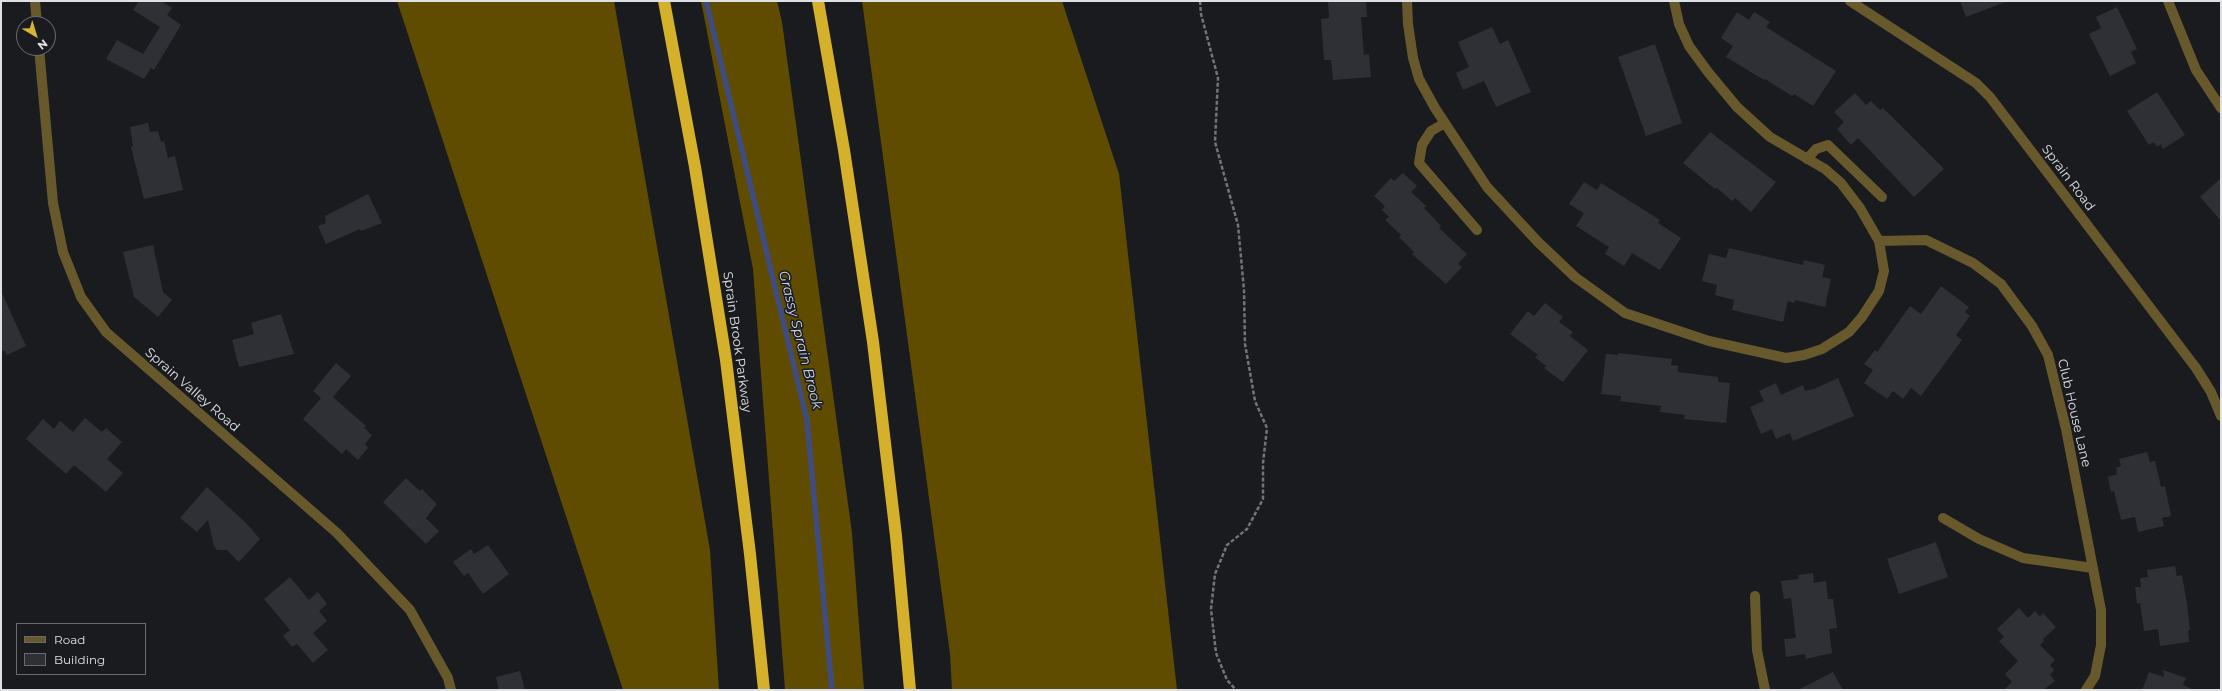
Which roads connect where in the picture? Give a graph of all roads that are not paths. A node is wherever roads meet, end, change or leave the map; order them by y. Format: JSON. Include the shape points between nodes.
{"nodes":[{"id":1,"x":35,"y":1,"type":"edge"},
{"id":2,"x":664,"y":1,"type":"edge"},
{"id":3,"x":818,"y":1,"type":"edge"},
{"id":4,"x":1407,"y":1,"type":"edge"},
{"id":5,"x":1674,"y":1,"type":"edge"},
{"id":6,"x":1850,"y":1,"type":"edge"},
{"id":7,"x":2168,"y":1,"type":"edge"},
{"id":8,"x":36,"y":16,"type":"edge"},
{"id":9,"x":40,"y":56,"type":"edge"},
{"id":10,"x":2221,"y":108,"type":"edge"},
{"id":11,"x":1445,"y":123,"type":"junction"},
{"id":12,"x":1807,"y":159,"type":"junction"},
{"id":13,"x":1882,"y":197,"type":"dead end"},
{"id":14,"x":1477,"y":230,"type":"dead end"},
{"id":15,"x":1880,"y":241,"type":"junction"},
{"id":16,"x":2221,"y":416,"type":"edge"},
{"id":17,"x":1943,"y":518,"type":"dead end"},
{"id":18,"x":2093,"y":568,"type":"junction"},
{"id":19,"x":1755,"y":596,"type":"dead end"},
{"id":20,"x":452,"y":690,"type":"edge"},
{"id":21,"x":764,"y":690,"type":"edge"},
{"id":22,"x":910,"y":690,"type":"edge"},
{"id":23,"x":1765,"y":690,"type":"edge"},
{"id":24,"x":2086,"y":690,"type":"edge"}],
"edges":[{"from":1,"to":8,"type":"street"},
{"from":2,"to":21,"type":"highway","name":"Sprain Brook Parkway","via":[[694,159],[724,345],[750,546]]},
{"from":3,"to":22,"type":"highway","via":[[873,342],[896,536]]},
{"from":4,"to":11,"type":"street","via":[[1413,58],[1419,79]]},
{"from":5,"to":12,"type":"street","via":[[1681,30],[1689,46],[1737,107],[1770,137]]},
{"from":6,"to":16,"type":"street","name":"Sprain Road","via":[[1976,83],[1990,97],[2196,368],[2211,392]]},
{"from":7,"to":10,"type":"street","via":[[2196,70]]},
{"from":9,"to":20,"type":"street","name":"Sprain Valley Road","via":[[53,203],[63,252],[80,297],[106,332],[336,533],[410,610],[448,678]]},
{"from":11,"to":14,"type":"street","via":[[1431,132],[1422,145],[1419,163]]},
{"from":11,"to":15,"type":"street","via":[[1487,187],[1575,277],[1625,313],[1709,341],[1786,358],[1822,349],[1849,332],[1879,290],[1884,271]]},
{"from":12,"to":13,"type":"street","via":[[1816,149],[1828,145]]},
{"from":12,"to":15,"type":"street","via":[[1825,169],[1841,183]]},
{"from":15,"to":18,"type":"street","name":"Club House Lane","via":[[1926,240],[1973,263],[2001,284],[2032,326],[2048,355],[2063,414]]},
{"from":17,"to":18,"type":"street","via":[[1979,539],[2023,558]]},
{"from":18,"to":24,"type":"street","name":"Club House Lane","via":[[2101,610],[2101,645],[2095,676]]},
{"from":19,"to":23,"type":"street","via":[[1757,650]]}]}
